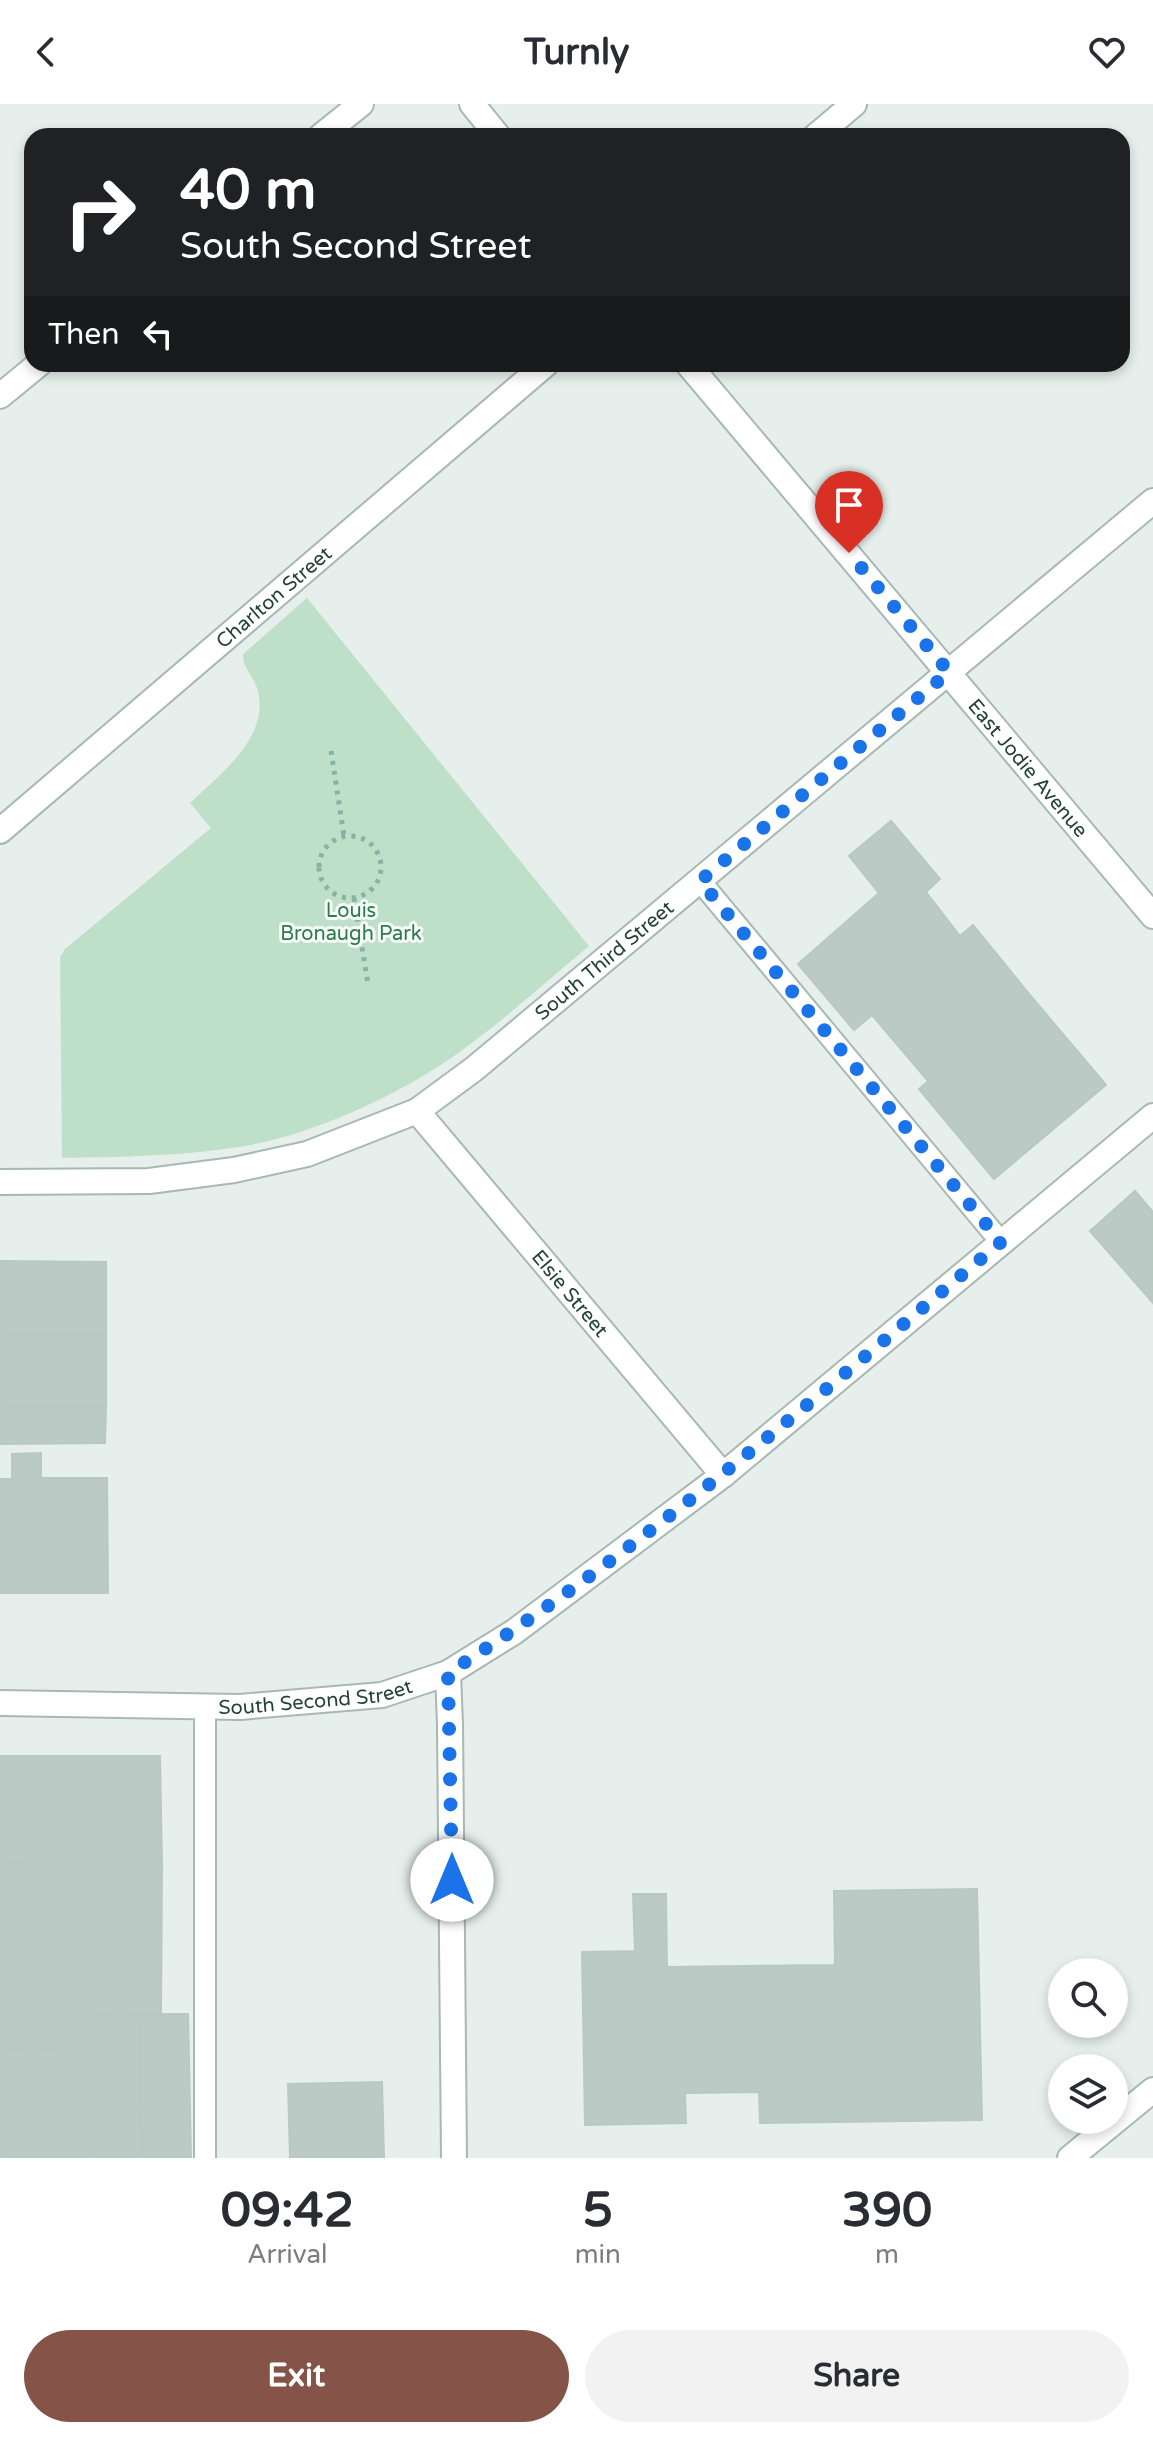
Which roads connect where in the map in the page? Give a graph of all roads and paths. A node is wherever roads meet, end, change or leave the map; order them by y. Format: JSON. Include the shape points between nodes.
{"nodes":[{"id":1,"x":361,"y":104,"type":"edge"},
{"id":2,"x":472,"y":104,"type":"edge"},
{"id":3,"x":854,"y":104,"type":"edge"},
{"id":4,"x":331,"y":128,"type":"edge"},
{"id":5,"x":492,"y":128,"type":"edge"},
{"id":6,"x":826,"y":128,"type":"edge"},
{"id":7,"x":29,"y":372,"type":"edge"},
{"id":8,"x":537,"y":372,"type":"edge"},
{"id":9,"x":695,"y":372,"type":"edge"},
{"id":10,"x":0,"y":396,"type":"edge"},
{"id":11,"x":1153,"y":501,"type":"edge"},
{"id":12,"x":949,"y":672,"type":"junction"},
{"id":13,"x":331,"y":751,"type":"dead end"},
{"id":14,"x":0,"y":831,"type":"edge"},
{"id":15,"x":344,"y":836,"type":"junction"},
{"id":16,"x":700,"y":881,"type":"junction"},
{"id":17,"x":354,"y":898,"type":"junction"},
{"id":18,"x":1153,"y":916,"type":"edge"},
{"id":19,"x":368,"y":984,"type":"dead end"},
{"id":20,"x":417,"y":1111,"type":"junction"},
{"id":21,"x":1149,"y":1127,"type":"edge"},
{"id":22,"x":0,"y":1182,"type":"edge"},
{"id":23,"x":1001,"y":1242,"type":"junction"},
{"id":24,"x":723,"y":1475,"type":"junction"},
{"id":25,"x":448,"y":1673,"type":"junction"},
{"id":26,"x":0,"y":1703,"type":"edge"},
{"id":27,"x":205,"y":1706,"type":"junction"},
{"id":28,"x":1153,"y":2090,"type":"edge"},
{"id":29,"x":205,"y":2158,"type":"edge"},
{"id":30,"x":454,"y":2158,"type":"edge"},
{"id":31,"x":1070,"y":2158,"type":"edge"}],
"edges":[{"from":1,"to":4,"type":"street"},
{"from":2,"to":5,"type":"street"},
{"from":3,"to":6,"type":"street"},
{"from":7,"to":10,"type":"street"},
{"from":8,"to":14,"type":"street","name":"Charlton Street"},
{"from":9,"to":12,"type":"street","name":"East Jodie Avenue"},
{"from":11,"to":12,"type":"street","name":"South Third Street"},
{"from":12,"to":16,"type":"street","name":"South Third Street"},
{"from":12,"to":18,"type":"street","name":"East Jodie Avenue"},
{"from":13,"to":15,"type":"path"},
{"from":15,"to":17,"type":"path","via":[[326,847],[318,867],[334,894]]},
{"from":15,"to":17,"type":"path","via":[[363,839],[380,862],[372,888]]},
{"from":16,"to":20,"type":"street","name":"South Third Street"},
{"from":16,"to":23,"type":"lane"},
{"from":17,"to":19,"type":"path"},
{"from":20,"to":22,"type":"street","name":"South Third Street","via":[[307,1154],[234,1170],[149,1181]]},
{"from":20,"to":24,"type":"street","name":"Elsie Street"},
{"from":21,"to":23,"type":"street","name":"South Second Street"},
{"from":23,"to":24,"type":"street","name":"South Second Street"},
{"from":24,"to":25,"type":"street","name":"South Second Street","via":[[514,1632]]},
{"from":25,"to":27,"type":"street","name":"South Second Street","via":[[382,1695]]},
{"from":25,"to":30,"type":"street"},
{"from":26,"to":27,"type":"street","name":"South Second Street"},
{"from":27,"to":29,"type":"lane"},
{"from":28,"to":31,"type":"street"}]}
